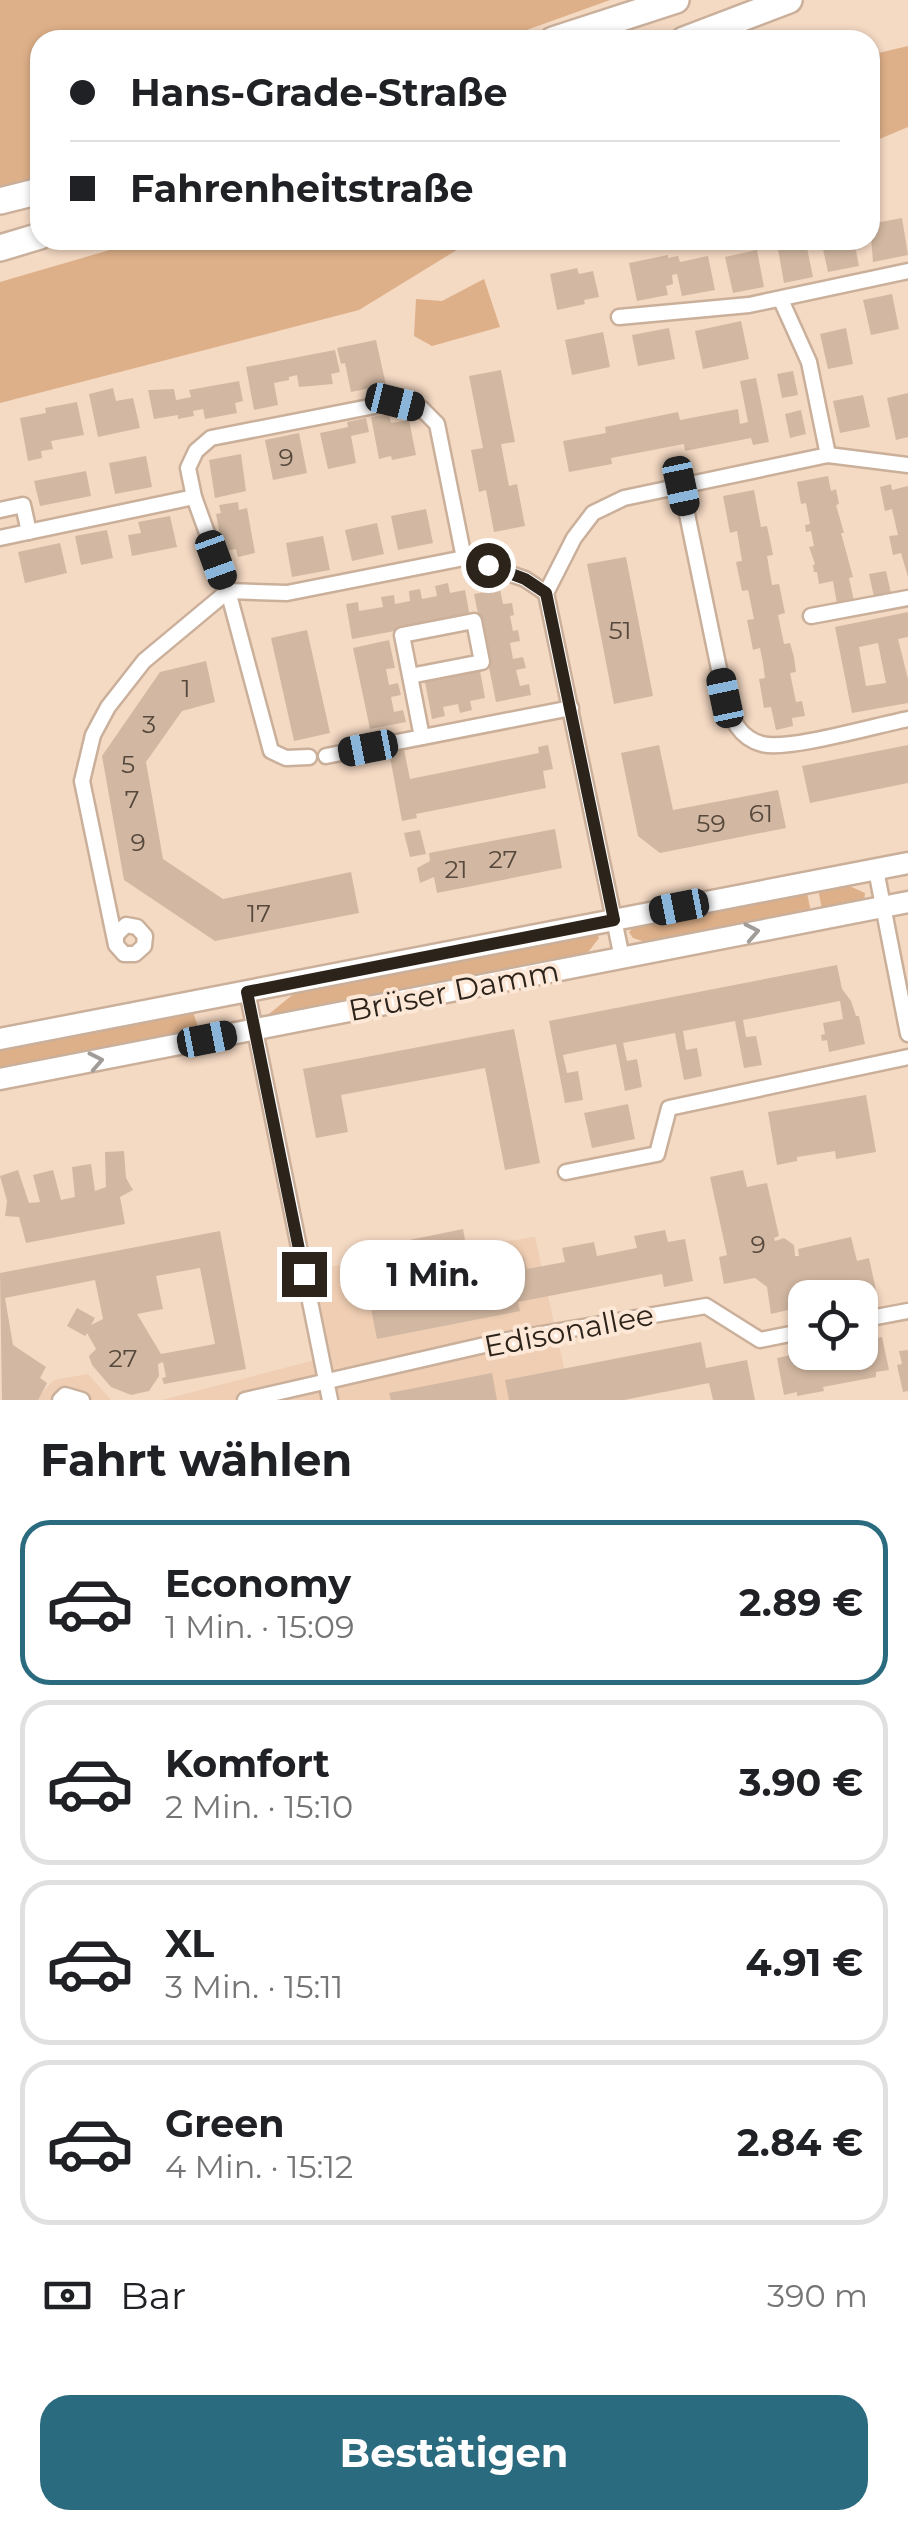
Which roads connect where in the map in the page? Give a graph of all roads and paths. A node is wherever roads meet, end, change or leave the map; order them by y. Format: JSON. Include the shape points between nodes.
{"nodes":[{"id":1,"x":676,"y":0,"type":"edge"},
{"id":2,"x":789,"y":0,"type":"edge"},
{"id":3,"x":584,"y":30,"type":"edge"},
{"id":4,"x":710,"y":30,"type":"edge"},
{"id":5,"x":30,"y":194,"type":"edge"},
{"id":6,"x":0,"y":202,"type":"edge"},
{"id":7,"x":30,"y":239,"type":"edge"},
{"id":8,"x":0,"y":248,"type":"edge"},
{"id":9,"x":908,"y":271,"type":"edge"},
{"id":10,"x":781,"y":300,"type":"junction"},
{"id":11,"x":619,"y":317,"type":"dead end"},
{"id":12,"x":828,"y":455,"type":"junction"},
{"id":13,"x":908,"y":464,"type":"edge"},
{"id":14,"x":681,"y":486,"type":"junction"},
{"id":15,"x":194,"y":497,"type":"junction"},
{"id":16,"x":0,"y":510,"type":"edge"},
{"id":17,"x":29,"y":532,"type":"junction"},
{"id":18,"x":0,"y":538,"type":"edge"},
{"id":19,"x":464,"y":558,"type":"junction"},
{"id":20,"x":228,"y":591,"type":"junction"},
{"id":21,"x":546,"y":593,"type":"junction"},
{"id":22,"x":908,"y":598,"type":"edge"},
{"id":23,"x":811,"y":616,"type":"dead end"},
{"id":24,"x":410,"y":676,"type":"junction"},
{"id":25,"x":571,"y":708,"type":"junction"},
{"id":26,"x":908,"y":719,"type":"edge"},
{"id":27,"x":422,"y":737,"type":"junction"},
{"id":28,"x":326,"y":756,"type":"dead end"},
{"id":29,"x":310,"y":758,"type":"dead end"},
{"id":30,"x":908,"y":863,"type":"edge"},
{"id":31,"x":876,"y":870,"type":"junction"},
{"id":32,"x":908,"y":902,"type":"edge"},
{"id":33,"x":882,"y":908,"type":"junction"},
{"id":34,"x":614,"y":920,"type":"junction"},
{"id":35,"x":116,"y":945,"type":"dead end"},
{"id":36,"x":622,"y":958,"type":"junction"},
{"id":37,"x":247,"y":992,"type":"junction"},
{"id":38,"x":256,"y":1029,"type":"junction"},
{"id":39,"x":908,"y":1034,"type":"edge"},
{"id":40,"x":0,"y":1039,"type":"edge"},
{"id":41,"x":908,"y":1057,"type":"edge"},
{"id":42,"x":0,"y":1079,"type":"edge"},
{"id":43,"x":566,"y":1172,"type":"dead end"},
{"id":44,"x":908,"y":1311,"type":"edge"},
{"id":45,"x":878,"y":1317,"type":"edge"},
{"id":46,"x":788,"y":1334,"type":"edge"},
{"id":47,"x":326,"y":1382,"type":"junction"},
{"id":48,"x":253,"y":1399,"type":"edge"},
{"id":49,"x":60,"y":1400,"type":"edge"},
{"id":50,"x":82,"y":1400,"type":"edge"},
{"id":51,"x":330,"y":1400,"type":"edge"}],
"edges":[{"from":1,"to":3,"type":"highway"},
{"from":2,"to":4,"type":"highway"},
{"from":5,"to":6,"type":"highway"},
{"from":7,"to":8,"type":"highway"},
{"from":9,"to":10,"type":"street"},
{"from":10,"to":11,"type":"street"},
{"from":10,"to":12,"type":"street","via":[[809,362]]},
{"from":12,"to":13,"type":"street"},
{"from":12,"to":14,"type":"street"},
{"from":14,"to":21,"type":"street","via":[[624,498],[592,513]]},
{"from":14,"to":26,"type":"street","via":[[725,698],[740,731],[764,745],[787,744]]},
{"from":15,"to":17,"type":"street"},
{"from":15,"to":19,"type":"street","via":[[188,468],[211,438],[395,402],[421,408],[437,424]]},
{"from":15,"to":20,"type":"street"},
{"from":16,"to":17,"type":"street","via":[[23,505]]},
{"from":17,"to":18,"type":"street"},
{"from":19,"to":20,"type":"street","via":[[287,592]]},
{"from":19,"to":21,"type":"street"},
{"from":20,"to":29,"type":"street","via":[[272,751]]},
{"from":20,"to":35,"type":"street","via":[[144,661],[93,734],[82,781]]},
{"from":21,"to":25,"type":"street"},
{"from":22,"to":23,"type":"street"},
{"from":24,"to":24,"type":"street","via":[[402,635],[474,621],[482,662]]},
{"from":24,"to":27,"type":"street"},
{"from":25,"to":27,"type":"street"},
{"from":25,"to":34,"type":"street"},
{"from":27,"to":28,"type":"street"},
{"from":30,"to":31,"type":"street","name":"Brüser Damm"},
{"from":31,"to":33,"type":"street"},
{"from":31,"to":34,"type":"street","name":"Brüser Damm"},
{"from":32,"to":33,"type":"street","name":"Brüser Damm"},
{"from":36,"to":33,"type":"street","name":"Brüser Damm","one_way":true},
{"from":33,"to":39,"type":"street"},
{"from":34,"to":36,"type":"street"},
{"from":34,"to":37,"type":"street","name":"Brüser Damm"},
{"from":36,"to":38,"type":"street","name":"Brüser Damm"},
{"from":37,"to":38,"type":"street"},
{"from":37,"to":40,"type":"street","name":"Brüser Damm"},
{"from":42,"to":38,"type":"street","name":"Brüser Damm","one_way":true},
{"from":38,"to":47,"type":"street"},
{"from":41,"to":43,"type":"street","via":[[668,1108],[657,1154]]},
{"from":44,"to":45,"type":"street"},
{"from":46,"to":47,"type":"street","name":"Edisonallee","via":[[760,1340],[706,1306],[502,1341]]},
{"from":47,"to":48,"type":"street","name":"Edisonallee"},
{"from":47,"to":51,"type":"street"},
{"from":49,"to":50,"type":"street"}]}
